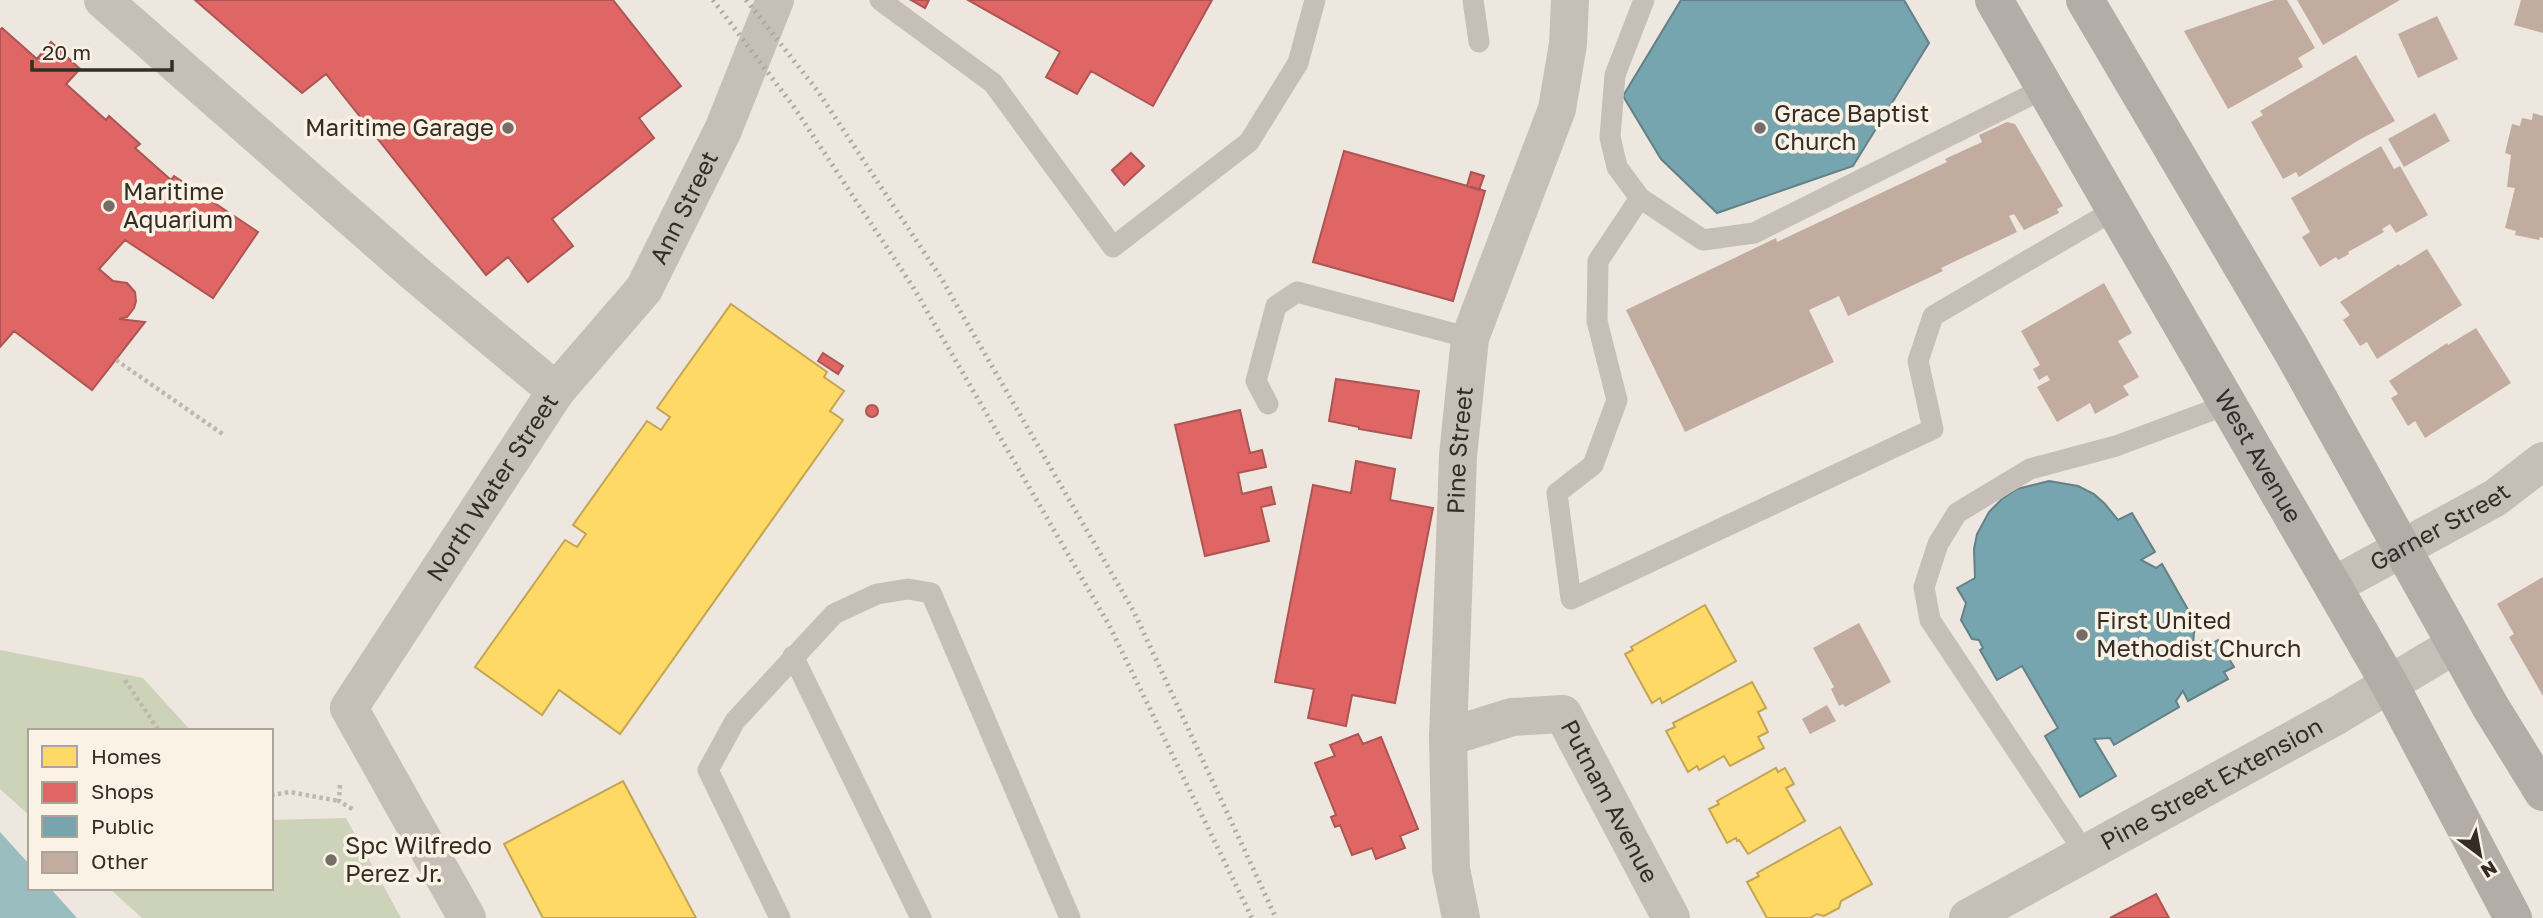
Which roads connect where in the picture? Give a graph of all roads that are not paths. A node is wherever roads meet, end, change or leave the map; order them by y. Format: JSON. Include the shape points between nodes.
{"nodes":[{"id":1,"x":103,"y":0,"type":"edge"},
{"id":2,"x":775,"y":0,"type":"edge"},
{"id":3,"x":880,"y":0,"type":"edge"},
{"id":4,"x":1315,"y":0,"type":"edge"},
{"id":5,"x":1473,"y":0,"type":"edge"},
{"id":6,"x":1570,"y":0,"type":"edge"},
{"id":7,"x":1644,"y":0,"type":"edge"},
{"id":8,"x":1994,"y":0,"type":"edge"},
{"id":9,"x":2085,"y":0,"type":"edge"},
{"id":10,"x":1479,"y":41,"type":"dead end"},
{"id":11,"x":2045,"y":88,"type":"junction"},
{"id":12,"x":1640,"y":198,"type":"junction"},
{"id":13,"x":2116,"y":209,"type":"junction"},
{"id":14,"x":1469,"y":338,"type":"junction"},
{"id":15,"x":556,"y":391,"type":"junction"},
{"id":16,"x":1268,"y":404,"type":"dead end"},
{"id":17,"x":2229,"y":404,"type":"junction"},
{"id":18,"x":2543,"y":461,"type":"edge"},
{"id":19,"x":2402,"y":550,"type":"junction"},
{"id":20,"x":2333,"y":586,"type":"junction"},
{"id":21,"x":2455,"y":645,"type":"junction"},
{"id":22,"x":793,"y":656,"type":"junction"},
{"id":23,"x":2390,"y":685,"type":"junction"},
{"id":24,"x":1448,"y":737,"type":"junction"},
{"id":25,"x":2543,"y":792,"type":"edge"},
{"id":26,"x":2085,"y":853,"type":"junction"},
{"id":27,"x":467,"y":918,"type":"edge"},
{"id":28,"x":780,"y":918,"type":"edge"},
{"id":29,"x":921,"y":918,"type":"edge"},
{"id":30,"x":1070,"y":918,"type":"edge"},
{"id":31,"x":1461,"y":918,"type":"edge"},
{"id":32,"x":1671,"y":918,"type":"edge"},
{"id":33,"x":1968,"y":918,"type":"edge"},
{"id":34,"x":2513,"y":918,"type":"edge"}],
"edges":[{"from":1,"to":15,"type":"street","name":"North Water Street"},
{"from":2,"to":15,"type":"street","name":"Ann Street","via":[[723,130],[644,289]]},
{"from":3,"to":4,"type":"lane","via":[[993,83],[1113,247],[1249,142],[1298,63]]},
{"from":5,"to":10,"type":"lane"},
{"from":6,"to":14,"type":"street","name":"Pine Street","via":[[1557,109]]},
{"from":7,"to":12,"type":"lane","via":[[1615,75],[1610,137],[1617,167]]},
{"from":8,"to":11,"type":"main road","name":"West Avenue"},
{"from":9,"to":19,"type":"main road","via":[[2292,351]]},
{"from":11,"to":12,"type":"lane","via":[[1754,233],[1703,240]]},
{"from":11,"to":13,"type":"main road","name":"West Avenue"},
{"from":12,"to":13,"type":"lane","via":[[1598,261],[1597,321],[1617,400],[1593,465],[1557,493],[1571,600],[1933,429],[1918,361],[1933,316]]},
{"from":13,"to":17,"type":"main road","name":"West Avenue"},
{"from":14,"to":16,"type":"lane","via":[[1297,292],[1276,306],[1256,382]]},
{"from":14,"to":24,"type":"street","name":"Pine Street","via":[[1458,456]]},
{"from":15,"to":27,"type":"street","name":"North Water Street","via":[[349,708]]},
{"from":17,"to":20,"type":"main road","name":"West Avenue"},
{"from":17,"to":26,"type":"lane","via":[[2116,446],[2030,469],[1996,488],[1956,513],[1938,544],[1924,587],[1930,620]]},
{"from":18,"to":19,"type":"street","name":"Garner Street","via":[[2495,498]]},
{"from":19,"to":20,"type":"street","name":"Garner Street"},
{"from":19,"to":21,"type":"main road"},
{"from":20,"to":23,"type":"main road","name":"West Avenue"},
{"from":21,"to":23,"type":"street","name":"Pine Street Extension"},
{"from":21,"to":25,"type":"main road"},
{"from":22,"to":28,"type":"lane","via":[[735,721],[708,770]]},
{"from":22,"to":29,"type":"lane"},
{"from":22,"to":30,"type":"lane","via":[[834,614],[877,594],[908,589],[932,593]]},
{"from":23,"to":26,"type":"street","name":"Pine Street Extension"},
{"from":23,"to":34,"type":"main road","name":"West Avenue"},
{"from":24,"to":31,"type":"street","name":"Pine Street","via":[[1451,869]]},
{"from":24,"to":32,"type":"street","name":"Putnam Avenue","via":[[1511,717],[1563,714]]},
{"from":26,"to":33,"type":"street","name":"Pine Street Extension"}]}
